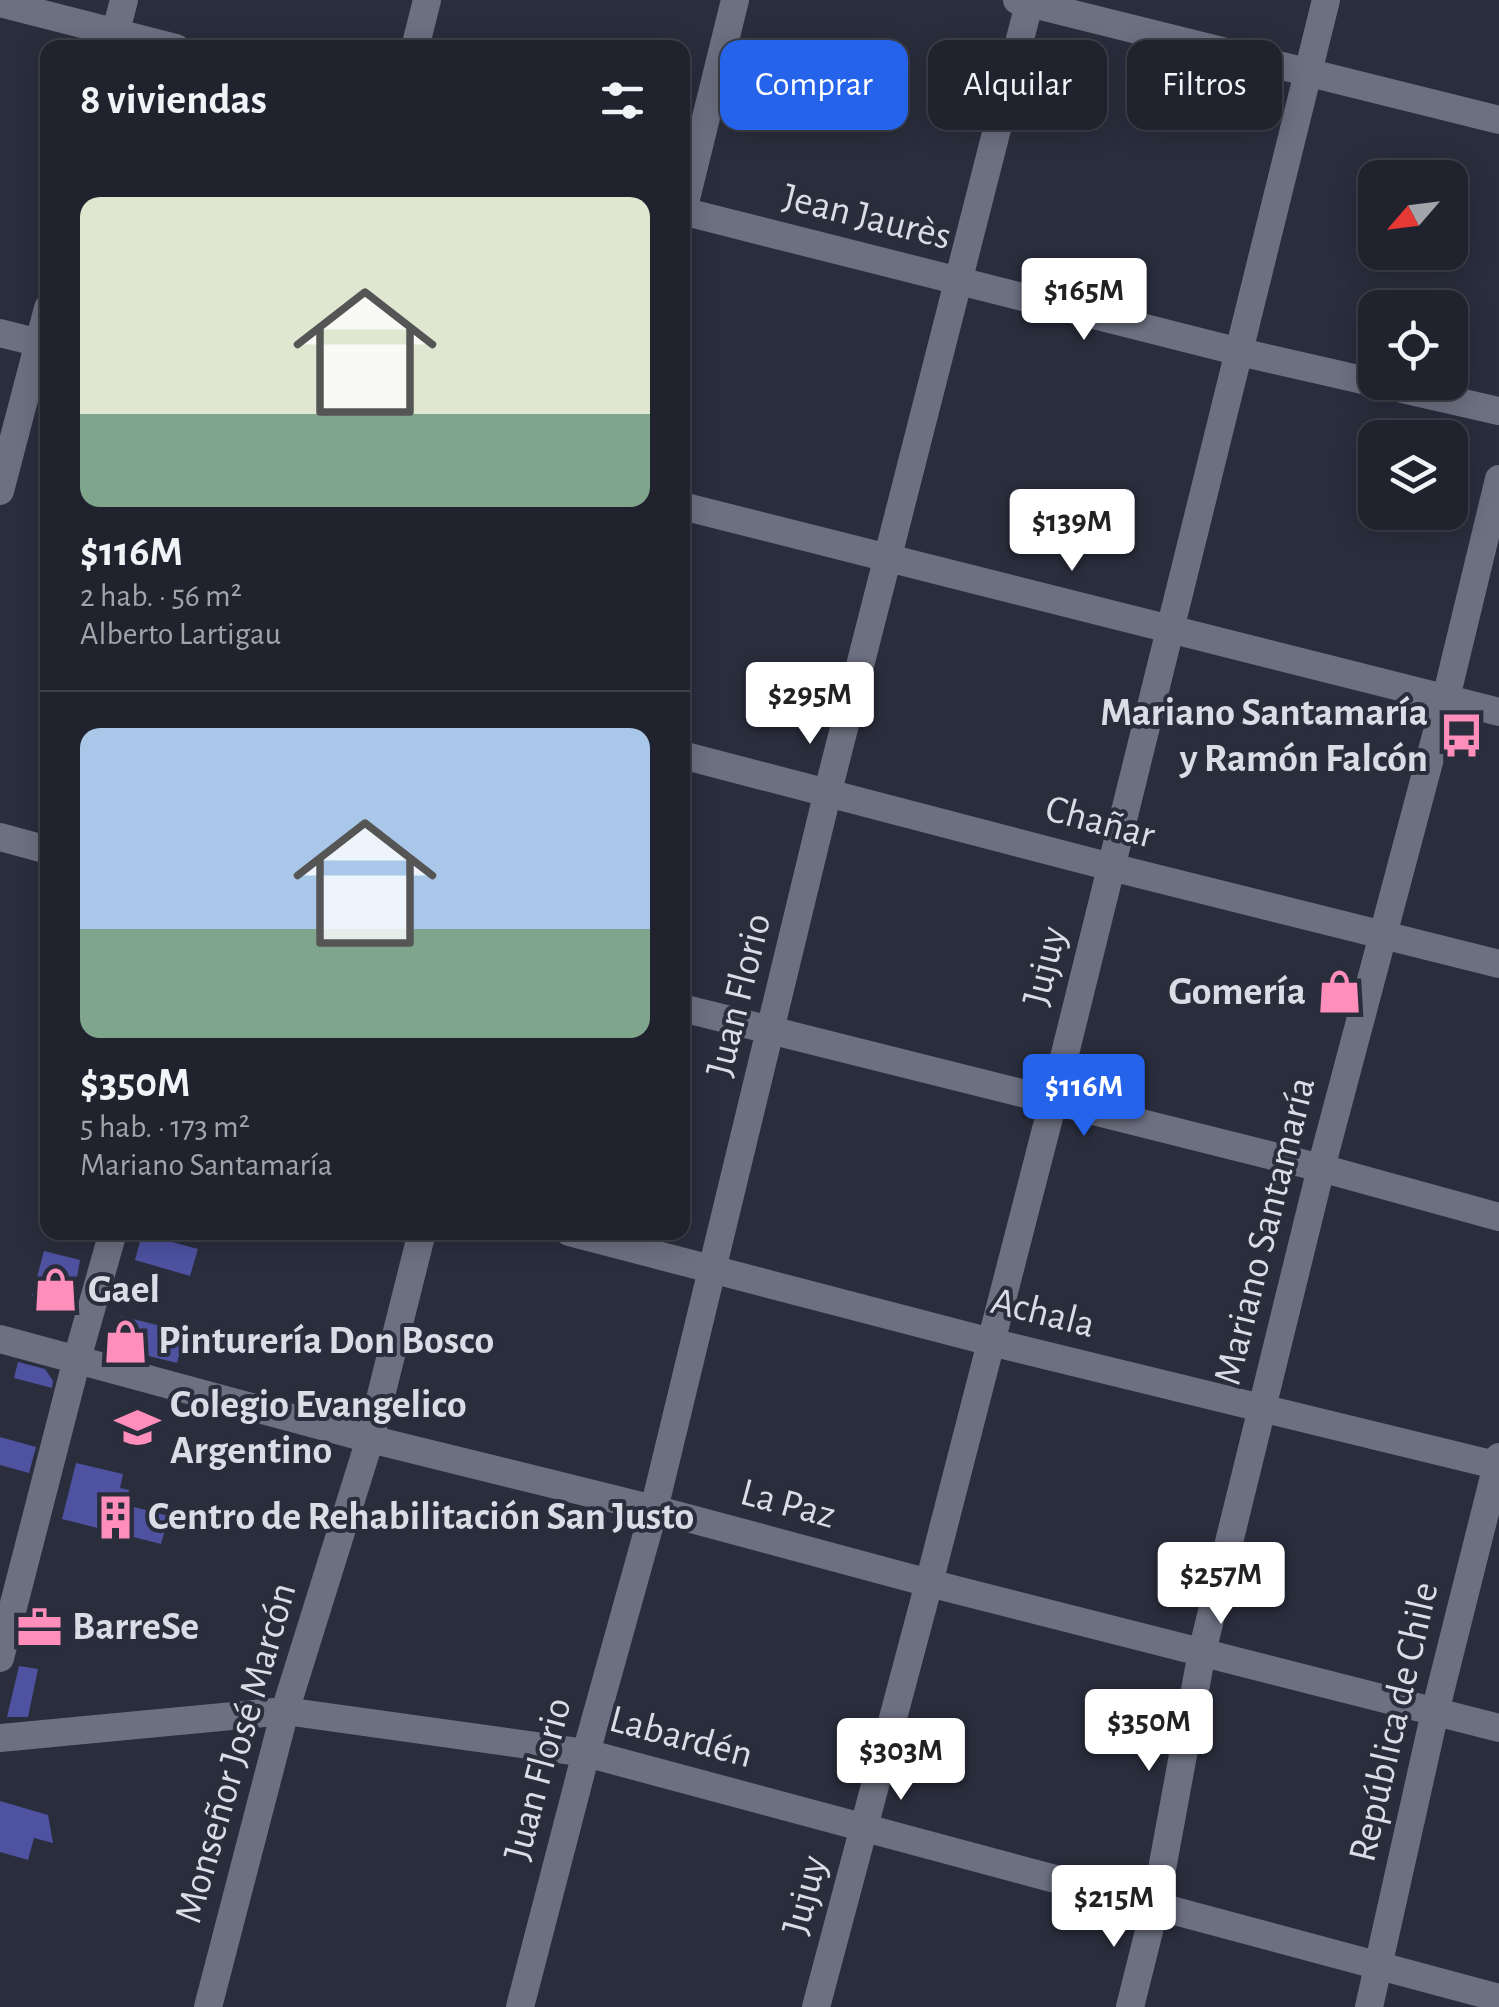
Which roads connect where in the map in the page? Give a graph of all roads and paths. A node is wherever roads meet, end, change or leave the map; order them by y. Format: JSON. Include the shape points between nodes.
{"nodes":[{"id":1,"x":124,"y":0,"type":"edge"},
{"id":2,"x":428,"y":0,"type":"edge"},
{"id":3,"x":735,"y":0,"type":"edge"},
{"id":4,"x":1326,"y":0,"type":"edge"},
{"id":5,"x":1026,"y":1,"type":"edge"},
{"id":6,"x":0,"y":3,"type":"edge"},
{"id":7,"x":114,"y":40,"type":"edge"},
{"id":8,"x":417,"y":40,"type":"edge"},
{"id":9,"x":1309,"y":74,"type":"junction"},
{"id":10,"x":1499,"y":120,"type":"edge"},
{"id":11,"x":690,"y":184,"type":"edge"},
{"id":12,"x":690,"y":215,"type":"edge"},
{"id":13,"x":960,"y":282,"type":"junction"},
{"id":14,"x":0,"y":334,"type":"edge"},
{"id":15,"x":40,"y":343,"type":"edge"},
{"id":16,"x":1240,"y":352,"type":"junction"},
{"id":17,"x":40,"y":354,"type":"edge"},
{"id":18,"x":1499,"y":412,"type":"edge"},
{"id":19,"x":1499,"y":479,"type":"edge"},
{"id":20,"x":0,"y":491,"type":"edge"},
{"id":21,"x":690,"y":508,"type":"edge"},
{"id":22,"x":889,"y":558,"type":"junction"},
{"id":23,"x":1171,"y":628,"type":"junction"},
{"id":24,"x":1446,"y":698,"type":"junction"},
{"id":25,"x":1499,"y":712,"type":"edge"},
{"id":26,"x":690,"y":757,"type":"edge"},
{"id":27,"x":828,"y":792,"type":"junction"},
{"id":28,"x":0,"y":837,"type":"edge"},
{"id":29,"x":40,"y":848,"type":"edge"},
{"id":30,"x":1111,"y":867,"type":"junction"},
{"id":31,"x":1382,"y":934,"type":"junction"},
{"id":32,"x":1499,"y":964,"type":"edge"},
{"id":33,"x":690,"y":1010,"type":"edge"},
{"id":34,"x":772,"y":1030,"type":"junction"},
{"id":35,"x":1053,"y":1102,"type":"junction"},
{"id":36,"x":1321,"y":1168,"type":"junction"},
{"id":37,"x":1499,"y":1216,"type":"edge"},
{"id":38,"x":111,"y":1240,"type":"edge"},
{"id":39,"x":420,"y":1240,"type":"edge"},
{"id":40,"x":600,"y":1240,"type":"edge"},
{"id":41,"x":712,"y":1268,"type":"junction"},
{"id":42,"x":0,"y":1339,"type":"edge"},
{"id":43,"x":991,"y":1342,"type":"junction"},
{"id":44,"x":77,"y":1359,"type":"junction"},
{"id":45,"x":1263,"y":1408,"type":"junction"},
{"id":46,"x":370,"y":1439,"type":"junction"},
{"id":47,"x":1498,"y":1463,"type":"edge"},
{"id":48,"x":654,"y":1510,"type":"junction"},
{"id":49,"x":930,"y":1583,"type":"junction"},
{"id":50,"x":1202,"y":1652,"type":"junction"},
{"id":51,"x":0,"y":1658,"type":"edge"},
{"id":52,"x":285,"y":1711,"type":"junction"},
{"id":53,"x":1435,"y":1712,"type":"junction"},
{"id":54,"x":1499,"y":1728,"type":"edge"},
{"id":55,"x":0,"y":1738,"type":"edge"},
{"id":56,"x":586,"y":1753,"type":"junction"},
{"id":57,"x":866,"y":1826,"type":"junction"},
{"id":58,"x":1155,"y":1907,"type":"junction"},
{"id":59,"x":1379,"y":1966,"type":"junction"},
{"id":60,"x":1499,"y":1998,"type":"edge"},
{"id":61,"x":208,"y":2007,"type":"edge"},
{"id":62,"x":520,"y":2007,"type":"edge"},
{"id":63,"x":816,"y":2007,"type":"edge"},
{"id":64,"x":1130,"y":2007,"type":"edge"},
{"id":65,"x":1369,"y":2007,"type":"edge"}],
"edges":[{"from":1,"to":7,"type":"street"},
{"from":2,"to":8,"type":"street"},
{"from":3,"to":11,"type":"street"},
{"from":4,"to":9,"type":"street","name":"Jujuy"},
{"from":5,"to":9,"type":"street"},
{"from":5,"to":13,"type":"street","name":"Juan Florio"},
{"from":6,"to":7,"type":"street"},
{"from":9,"to":10,"type":"street"},
{"from":9,"to":16,"type":"street","name":"Jujuy"},
{"from":12,"to":13,"type":"street","name":"Jean Jaurès"},
{"from":13,"to":16,"type":"street","name":"Jean Jaurès"},
{"from":13,"to":22,"type":"street","name":"Juan Florio"},
{"from":14,"to":15,"type":"street"},
{"from":16,"to":18,"type":"street","name":"Jean Jaurès"},
{"from":16,"to":23,"type":"street","name":"Jujuy"},
{"from":17,"to":20,"type":"street"},
{"from":19,"to":24,"type":"street","name":"Mariano Santamaría"},
{"from":21,"to":22,"type":"street"},
{"from":22,"to":23,"type":"street"},
{"from":22,"to":27,"type":"street","name":"Juan Florio"},
{"from":23,"to":24,"type":"street"},
{"from":23,"to":30,"type":"street","name":"Jujuy"},
{"from":24,"to":25,"type":"street"},
{"from":24,"to":31,"type":"street","name":"Mariano Santamaría"},
{"from":26,"to":27,"type":"street","name":"Chañar"},
{"from":27,"to":30,"type":"street","name":"Chañar"},
{"from":27,"to":34,"type":"street","name":"Juan Florio"},
{"from":28,"to":29,"type":"street"},
{"from":30,"to":31,"type":"street","name":"Chañar"},
{"from":30,"to":35,"type":"street","name":"Jujuy"},
{"from":31,"to":32,"type":"street","name":"Chañar"},
{"from":31,"to":36,"type":"street","name":"Mariano Santamaría"},
{"from":33,"to":34,"type":"street"},
{"from":34,"to":35,"type":"street"},
{"from":34,"to":41,"type":"street","name":"Juan Florio"},
{"from":35,"to":36,"type":"street"},
{"from":35,"to":43,"type":"street","name":"Jujuy"},
{"from":36,"to":37,"type":"street"},
{"from":36,"to":45,"type":"street","name":"Mariano Santamaría"},
{"from":38,"to":44,"type":"street"},
{"from":39,"to":46,"type":"street","name":"Monseñor José Marcón"},
{"from":40,"to":41,"type":"street","name":"Achala"},
{"from":41,"to":43,"type":"street","name":"Achala"},
{"from":41,"to":48,"type":"street","name":"Juan Florio"},
{"from":42,"to":44,"type":"street","name":"La Paz"},
{"from":43,"to":45,"type":"street","name":"Achala"},
{"from":43,"to":49,"type":"street","name":"Jujuy"},
{"from":44,"to":46,"type":"street","name":"La Paz"},
{"from":44,"to":51,"type":"street"},
{"from":45,"to":47,"type":"street","name":"Achala"},
{"from":45,"to":50,"type":"street","name":"Mariano Santamaría"},
{"from":46,"to":48,"type":"street","name":"La Paz"},
{"from":46,"to":52,"type":"street","name":"Monseñor José Marcón"},
{"from":47,"to":53,"type":"street","name":"República de Chile"},
{"from":48,"to":49,"type":"street","name":"La Paz"},
{"from":48,"to":56,"type":"street","name":"Juan Florio"},
{"from":49,"to":50,"type":"street","name":"La Paz"},
{"from":49,"to":57,"type":"street","name":"Jujuy"},
{"from":50,"to":53,"type":"street","name":"La Paz"},
{"from":50,"to":58,"type":"street","name":"Mariano Santamaría"},
{"from":52,"to":55,"type":"street","name":"Labardén"},
{"from":52,"to":56,"type":"street","name":"Labardén"},
{"from":52,"to":61,"type":"street","name":"Monseñor José Marcón"},
{"from":53,"to":54,"type":"street","name":"La Paz"},
{"from":53,"to":59,"type":"street","name":"República de Chile"},
{"from":56,"to":57,"type":"street","name":"Labardén"},
{"from":56,"to":62,"type":"street","name":"Juan Florio"},
{"from":57,"to":58,"type":"street","name":"Labardén"},
{"from":57,"to":63,"type":"street","name":"Jujuy"},
{"from":58,"to":59,"type":"street","name":"Labardén"},
{"from":58,"to":64,"type":"street","name":"Mariano Santamaría"},
{"from":59,"to":60,"type":"street","name":"Labardén"},
{"from":59,"to":65,"type":"street","name":"República de Chile"}]}
